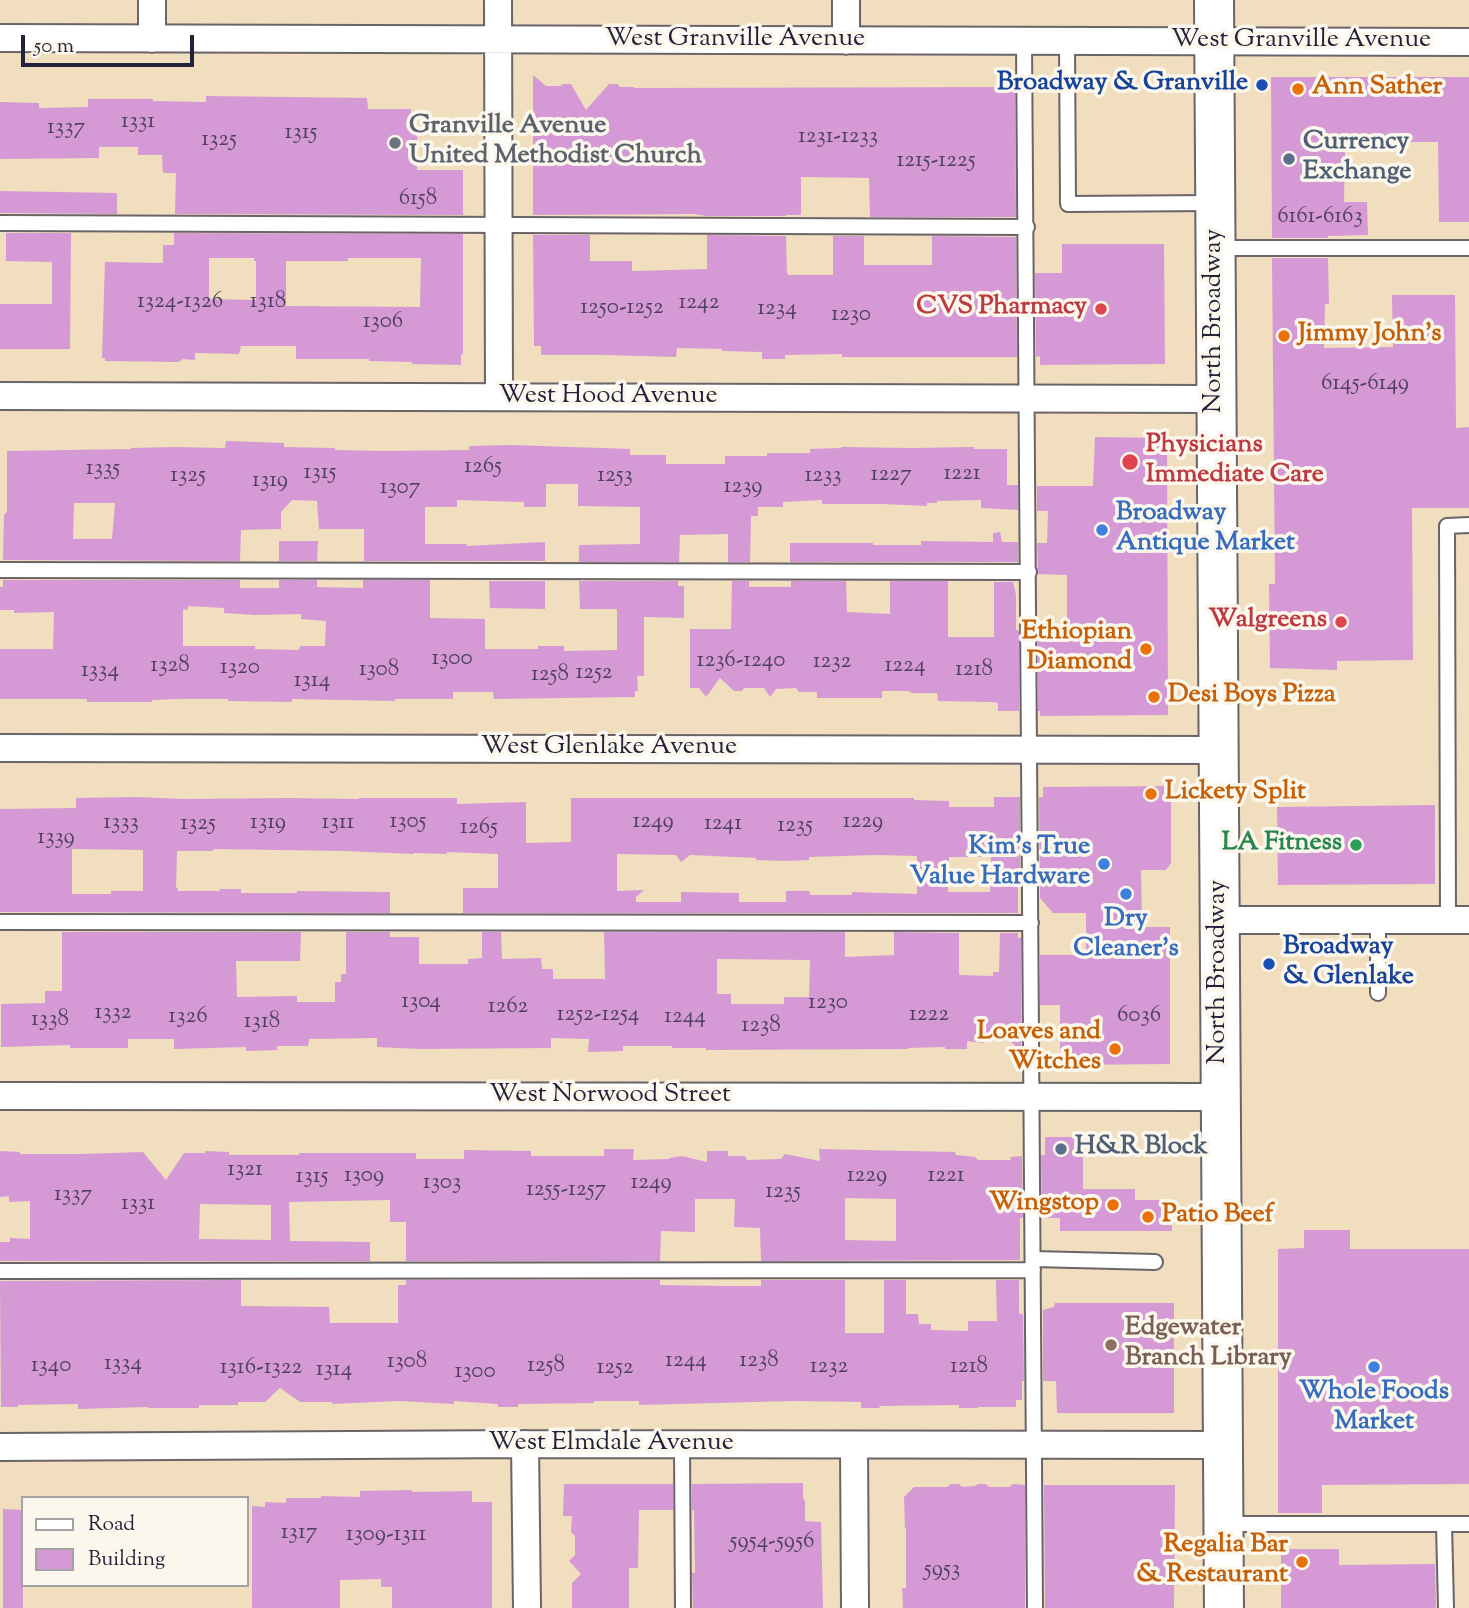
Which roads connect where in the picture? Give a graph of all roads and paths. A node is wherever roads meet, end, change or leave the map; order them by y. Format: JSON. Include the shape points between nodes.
{"nodes":[{"id":1,"x":152,"y":0,"type":"edge"},
{"id":2,"x":498,"y":0,"type":"edge"},
{"id":3,"x":846,"y":0,"type":"edge"},
{"id":4,"x":1214,"y":0,"type":"edge"},
{"id":5,"x":0,"y":38,"type":"edge"},
{"id":6,"x":152,"y":39,"type":"junction"},
{"id":7,"x":498,"y":40,"type":"junction"},
{"id":8,"x":846,"y":41,"type":"junction"},
{"id":9,"x":1024,"y":41,"type":"junction"},
{"id":10,"x":1067,"y":42,"type":"junction"},
{"id":11,"x":1214,"y":42,"type":"junction"},
{"id":12,"x":1469,"y":42,"type":"edge"},
{"id":13,"x":1215,"y":203,"type":"junction"},
{"id":14,"x":0,"y":223,"type":"edge"},
{"id":15,"x":499,"y":225,"type":"junction"},
{"id":16,"x":1027,"y":227,"type":"junction"},
{"id":17,"x":1215,"y":248,"type":"junction"},
{"id":18,"x":1469,"y":248,"type":"edge"},
{"id":19,"x":0,"y":396,"type":"edge"},
{"id":20,"x":499,"y":397,"type":"junction"},
{"id":21,"x":1028,"y":398,"type":"junction"},
{"id":22,"x":1216,"y":399,"type":"junction"},
{"id":23,"x":1469,"y":525,"type":"edge"},
{"id":24,"x":0,"y":570,"type":"edge"},
{"id":25,"x":1029,"y":572,"type":"junction"},
{"id":26,"x":0,"y":748,"type":"edge"},
{"id":27,"x":1030,"y":749,"type":"junction"},
{"id":28,"x":1219,"y":750,"type":"junction"},
{"id":29,"x":1220,"y":920,"type":"junction"},
{"id":30,"x":1459,"y":920,"type":"edge"},
{"id":31,"x":1378,"y":921,"type":"junction"},
{"id":32,"x":0,"y":922,"type":"edge"},
{"id":33,"x":1031,"y":923,"type":"junction"},
{"id":34,"x":1378,"y":993,"type":"dead end"},
{"id":35,"x":0,"y":1096,"type":"edge"},
{"id":36,"x":1221,"y":1097,"type":"junction"},
{"id":37,"x":1032,"y":1098,"type":"junction"},
{"id":38,"x":1155,"y":1262,"type":"dead end"},
{"id":39,"x":1033,"y":1265,"type":"junction"},
{"id":40,"x":0,"y":1271,"type":"edge"},
{"id":41,"x":526,"y":1444,"type":"junction"},
{"id":42,"x":682,"y":1445,"type":"junction"},
{"id":43,"x":854,"y":1445,"type":"junction"},
{"id":44,"x":1034,"y":1445,"type":"junction"},
{"id":45,"x":1223,"y":1445,"type":"junction"},
{"id":46,"x":0,"y":1447,"type":"edge"},
{"id":47,"x":1223,"y":1524,"type":"junction"},
{"id":48,"x":1444,"y":1524,"type":"junction"},
{"id":49,"x":1469,"y":1524,"type":"edge"},
{"id":50,"x":527,"y":1608,"type":"edge"},
{"id":51,"x":683,"y":1608,"type":"edge"},
{"id":52,"x":855,"y":1608,"type":"edge"},
{"id":53,"x":1035,"y":1608,"type":"edge"},
{"id":54,"x":1224,"y":1608,"type":"edge"},
{"id":55,"x":1446,"y":1608,"type":"edge"}],
"edges":[{"from":1,"to":6,"type":"street"},
{"from":2,"to":7,"type":"street"},
{"from":3,"to":8,"type":"street"},
{"from":4,"to":11,"type":"main road","name":"North Broadway"},
{"from":5,"to":6,"type":"street","name":"West Granville Avenue"},
{"from":6,"to":7,"type":"street","name":"West Granville Avenue"},
{"from":7,"to":8,"type":"street","name":"West Granville Avenue"},
{"from":7,"to":15,"type":"street"},
{"from":8,"to":9,"type":"street","name":"West Granville Avenue"},
{"from":9,"to":10,"type":"street","name":"West Granville Avenue"},
{"from":9,"to":16,"type":"lane"},
{"from":10,"to":11,"type":"street","name":"West Granville Avenue"},
{"from":10,"to":13,"type":"lane","via":[[1068,204]]},
{"from":11,"to":12,"type":"street","name":"West Granville Avenue"},
{"from":11,"to":13,"type":"main road","name":"North Broadway"},
{"from":13,"to":17,"type":"main road","name":"North Broadway"},
{"from":14,"to":15,"type":"lane"},
{"from":15,"to":16,"type":"lane"},
{"from":15,"to":20,"type":"street"},
{"from":16,"to":21,"type":"lane"},
{"from":17,"to":18,"type":"lane"},
{"from":17,"to":22,"type":"main road","name":"North Broadway"},
{"from":19,"to":20,"type":"street","name":"West Hood Avenue"},
{"from":20,"to":21,"type":"street","name":"West Hood Avenue"},
{"from":21,"to":22,"type":"street","name":"West Hood Avenue"},
{"from":21,"to":25,"type":"lane"},
{"from":22,"to":28,"type":"main road","name":"North Broadway"},
{"from":23,"to":30,"type":"lane","via":[[1447,526]]},
{"from":24,"to":25,"type":"lane"},
{"from":25,"to":27,"type":"lane"},
{"from":26,"to":27,"type":"street","name":"West Glenlake Avenue"},
{"from":27,"to":28,"type":"street","name":"West Glenlake Avenue"},
{"from":27,"to":33,"type":"lane"},
{"from":28,"to":29,"type":"main road","name":"North Broadway"},
{"from":29,"to":31,"type":"street"},
{"from":29,"to":36,"type":"main road","name":"North Broadway"},
{"from":30,"to":31,"type":"street"},
{"from":31,"to":34,"type":"lane"},
{"from":32,"to":33,"type":"lane"},
{"from":33,"to":37,"type":"lane"},
{"from":35,"to":37,"type":"street","name":"West Norwood Street"},
{"from":36,"to":37,"type":"street","name":"West Norwood Street"},
{"from":36,"to":45,"type":"main road","name":"North Broadway"},
{"from":37,"to":39,"type":"lane"},
{"from":38,"to":39,"type":"lane"},
{"from":39,"to":40,"type":"lane"},
{"from":39,"to":44,"type":"lane"},
{"from":41,"to":42,"type":"street","name":"West Elmdale Avenue"},
{"from":41,"to":46,"type":"street","name":"West Elmdale Avenue"},
{"from":41,"to":50,"type":"street"},
{"from":42,"to":43,"type":"street","name":"West Elmdale Avenue"},
{"from":42,"to":51,"type":"lane"},
{"from":43,"to":44,"type":"street","name":"West Elmdale Avenue"},
{"from":43,"to":52,"type":"street"},
{"from":44,"to":45,"type":"street","name":"West Elmdale Avenue"},
{"from":44,"to":53,"type":"lane"},
{"from":45,"to":47,"type":"main road","name":"North Broadway"},
{"from":47,"to":48,"type":"lane"},
{"from":47,"to":54,"type":"main road","name":"North Broadway"},
{"from":48,"to":49,"type":"lane"},
{"from":48,"to":55,"type":"lane"}]}
